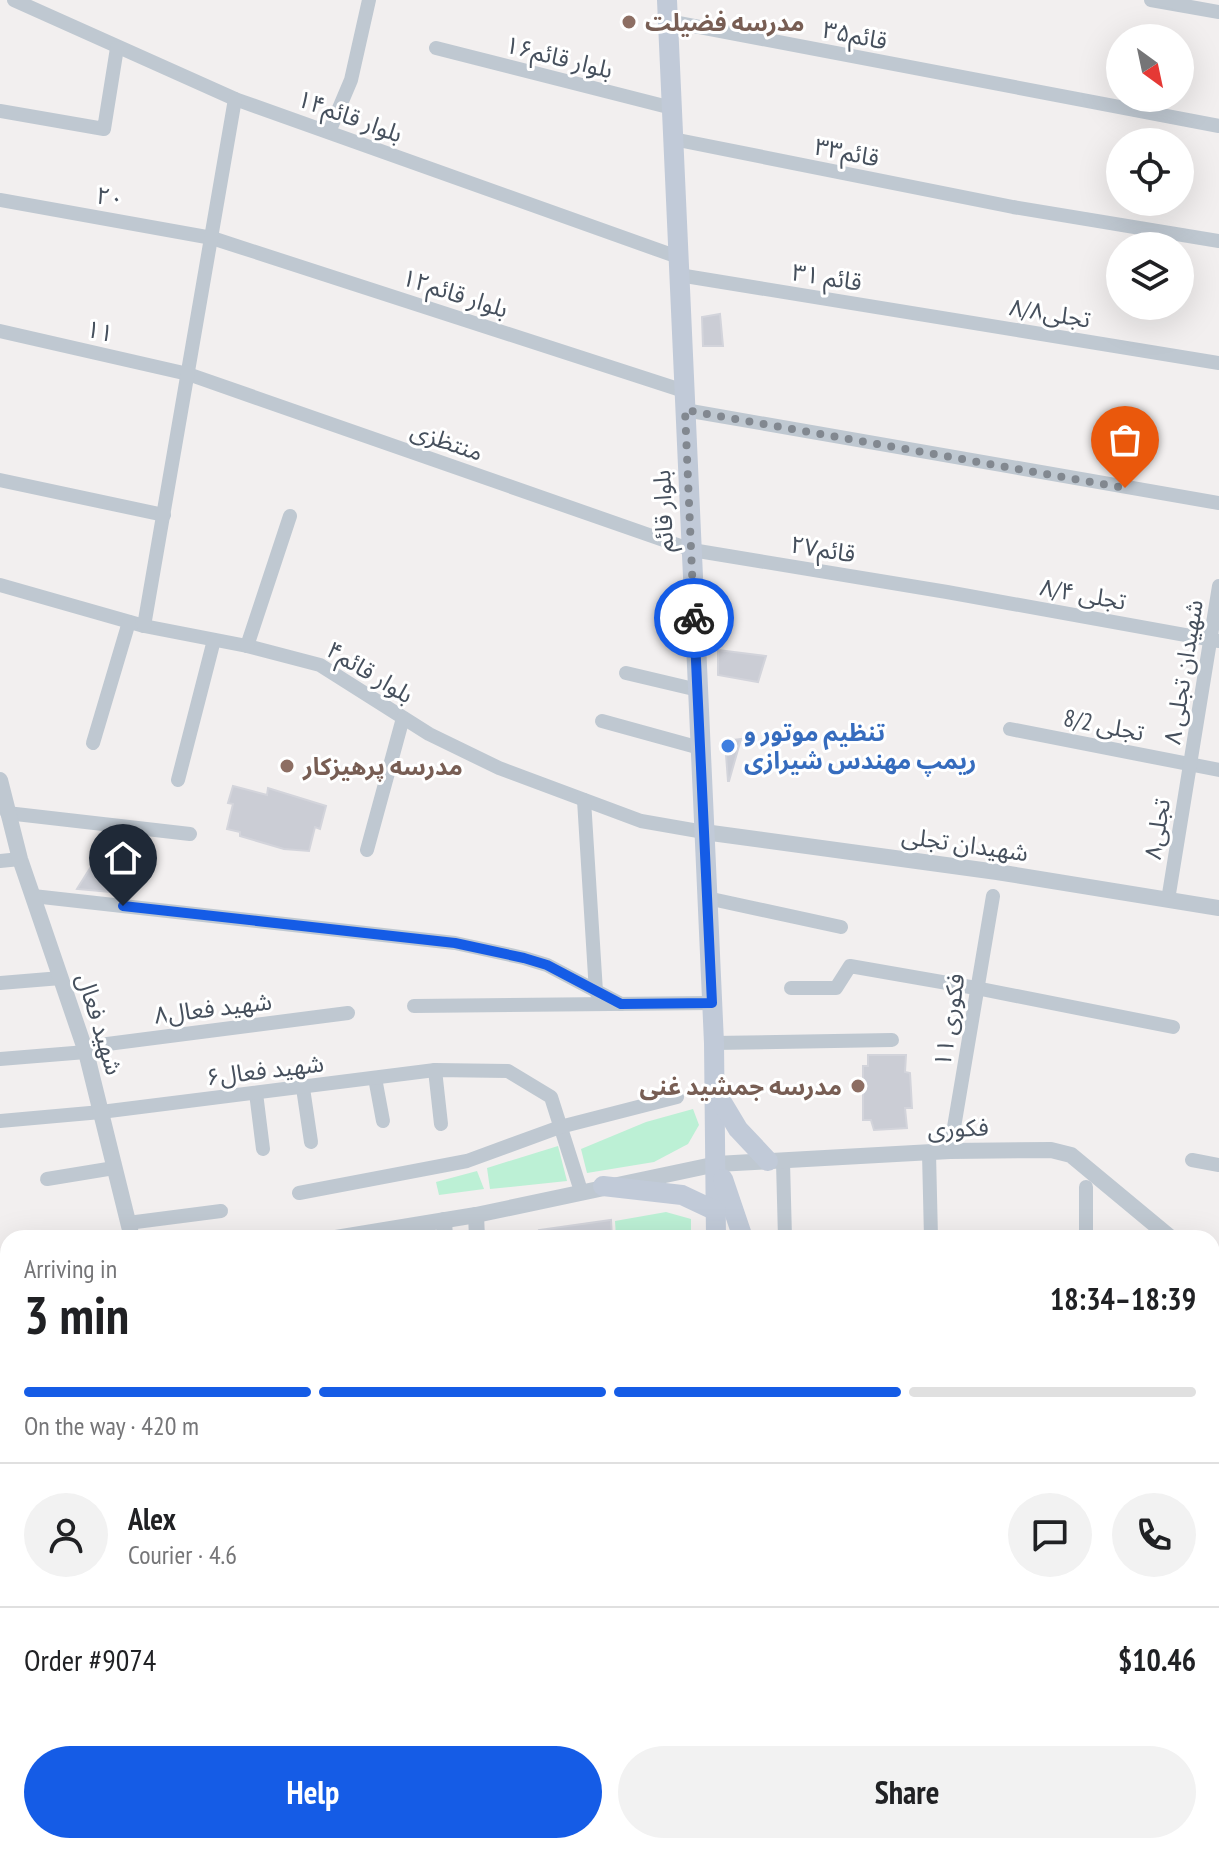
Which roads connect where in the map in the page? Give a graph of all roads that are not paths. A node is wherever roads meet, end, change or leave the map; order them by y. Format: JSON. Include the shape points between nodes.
{"nodes":[{"id":1,"x":14,"y":0,"type":"edge"},
{"id":2,"x":369,"y":0,"type":"edge"},
{"id":3,"x":1151,"y":0,"type":"edge"},
{"id":4,"x":667,"y":10,"type":"edge"},
{"id":5,"x":1219,"y":12,"type":"edge"},
{"id":6,"x":117,"y":48,"type":"junction"},
{"id":7,"x":436,"y":48,"type":"dead end"},
{"id":8,"x":235,"y":99,"type":"junction"},
{"id":9,"x":672,"y":108,"type":"junction"},
{"id":10,"x":0,"y":111,"type":"edge"},
{"id":11,"x":1219,"y":126,"type":"edge"},
{"id":12,"x":329,"y":132,"type":"junction"},
{"id":13,"x":673,"y":139,"type":"junction"},
{"id":14,"x":0,"y":200,"type":"edge"},
{"id":15,"x":212,"y":238,"type":"junction"},
{"id":16,"x":1219,"y":241,"type":"edge"},
{"id":17,"x":678,"y":266,"type":"junction"},
{"id":18,"x":968,"y":322,"type":"joint"},
{"id":19,"x":1,"y":331,"type":"edge"},
{"id":20,"x":1219,"y":363,"type":"edge"},
{"id":21,"x":188,"y":374,"type":"junction"},
{"id":22,"x":685,"y":400,"type":"junction"},
{"id":23,"x":0,"y":480,"type":"edge"},
{"id":24,"x":1219,"y":503,"type":"edge"},
{"id":25,"x":164,"y":515,"type":"junction"},
{"id":26,"x":290,"y":516,"type":"dead end"},
{"id":27,"x":692,"y":550,"type":"junction"},
{"id":28,"x":0,"y":585,"type":"edge"},
{"id":29,"x":1219,"y":586,"type":"edge"},
{"id":30,"x":947,"y":592,"type":"joint"},
{"id":31,"x":129,"y":622,"type":"junction"},
{"id":32,"x":144,"y":626,"type":"junction"},
{"id":33,"x":214,"y":640,"type":"junction"},
{"id":34,"x":1215,"y":641,"type":"edge"},
{"id":35,"x":247,"y":646,"type":"junction"},
{"id":36,"x":626,"y":673,"type":"dead end"},
{"id":37,"x":698,"y":690,"type":"junction"},
{"id":38,"x":403,"y":718,"type":"junction"},
{"id":39,"x":602,"y":721,"type":"dead end"},
{"id":40,"x":1010,"y":729,"type":"dead end"},
{"id":41,"x":93,"y":743,"type":"dead end"},
{"id":42,"x":700,"y":748,"type":"junction"},
{"id":43,"x":1189,"y":765,"type":"junction"},
{"id":44,"x":1219,"y":770,"type":"edge"},
{"id":45,"x":178,"y":780,"type":"dead end"},
{"id":46,"x":1,"y":791,"type":"edge"},
{"id":47,"x":584,"y":800,"type":"junction"},
{"id":48,"x":7,"y":813,"type":"junction"},
{"id":49,"x":704,"y":832,"type":"junction"},
{"id":50,"x":190,"y":834,"type":"dead end"},
{"id":51,"x":367,"y":850,"type":"dead end"},
{"id":52,"x":20,"y":859,"type":"junction"},
{"id":53,"x":0,"y":861,"type":"edge"},
{"id":54,"x":33,"y":896,"type":"junction"},
{"id":55,"x":993,"y":896,"type":"dead end"},
{"id":56,"x":707,"y":898,"type":"junction"},
{"id":57,"x":1168,"y":900,"type":"junction"},
{"id":58,"x":1219,"y":908,"type":"edge"},
{"id":59,"x":841,"y":927,"type":"dead end"},
{"id":60,"x":61,"y":978,"type":"junction"},
{"id":61,"x":0,"y":983,"type":"edge"},
{"id":62,"x":791,"y":988,"type":"dead end"},
{"id":63,"x":976,"y":988,"type":"junction"},
{"id":64,"x":596,"y":992,"type":"junction"},
{"id":65,"x":712,"y":1003,"type":"junction"},
{"id":66,"x":621,"y":1004,"type":"junction"},
{"id":67,"x":414,"y":1006,"type":"dead end"},
{"id":68,"x":348,"y":1013,"type":"dead end"},
{"id":69,"x":1173,"y":1027,"type":"dead end"},
{"id":70,"x":892,"y":1040,"type":"dead end"},
{"id":71,"x":714,"y":1043,"type":"junction"},
{"id":72,"x":85,"y":1050,"type":"junction"},
{"id":73,"x":0,"y":1059,"type":"edge"},
{"id":74,"x":435,"y":1070,"type":"junction"},
{"id":75,"x":375,"y":1078,"type":"junction"},
{"id":76,"x":303,"y":1088,"type":"junction"},
{"id":77,"x":715,"y":1091,"type":"junction"},
{"id":78,"x":256,"y":1093,"type":"junction"},
{"id":79,"x":677,"y":1097,"type":"dead end"},
{"id":80,"x":101,"y":1112,"type":"junction"},
{"id":81,"x":0,"y":1121,"type":"edge"},
{"id":82,"x":383,"y":1121,"type":"dead end"},
{"id":83,"x":441,"y":1124,"type":"dead end"},
{"id":84,"x":560,"y":1127,"type":"junction"},
{"id":85,"x":311,"y":1142,"type":"dead end"},
{"id":86,"x":263,"y":1149,"type":"dead end"},
{"id":87,"x":950,"y":1151,"type":"junction"},
{"id":88,"x":929,"y":1153,"type":"junction"},
{"id":89,"x":1192,"y":1160,"type":"dead end"},
{"id":90,"x":776,"y":1162,"type":"junction"},
{"id":91,"x":717,"y":1164,"type":"junction"},
{"id":92,"x":1219,"y":1165,"type":"edge"},
{"id":93,"x":114,"y":1168,"type":"junction"},
{"id":94,"x":47,"y":1179,"type":"dead end"},
{"id":95,"x":603,"y":1186,"type":"junction"},
{"id":96,"x":1086,"y":1187,"type":"dead end"},
{"id":97,"x":581,"y":1191,"type":"junction"},
{"id":98,"x":299,"y":1193,"type":"dead end"},
{"id":99,"x":221,"y":1211,"type":"dead end"},
{"id":100,"x":716,"y":1211,"type":"junction"},
{"id":101,"x":476,"y":1215,"type":"junction"},
{"id":102,"x":444,"y":1220,"type":"junction"},
{"id":103,"x":130,"y":1230,"type":"edge"},
{"id":104,"x":384,"y":1230,"type":"edge"},
{"id":105,"x":445,"y":1230,"type":"edge"},
{"id":106,"x":477,"y":1230,"type":"edge"},
{"id":107,"x":716,"y":1230,"type":"edge"},
{"id":108,"x":740,"y":1230,"type":"edge"},
{"id":109,"x":784,"y":1230,"type":"edge"},
{"id":110,"x":931,"y":1230,"type":"edge"},
{"id":111,"x":1086,"y":1230,"type":"edge"},
{"id":112,"x":1161,"y":1230,"type":"edge"}],
"edges":[{"from":1,"to":6,"type":"street","name":"بلوار قائم۱۴"},
{"from":2,"to":12,"type":"street","via":[[351,80]]},
{"from":3,"to":5,"type":"street"},
{"from":4,"to":9,"type":"main road","name":"بلوار قائم"},
{"from":4,"to":11,"type":"street","name":"قائم۳۵","via":[[1033,92]]},
{"from":6,"to":8,"type":"street","name":"بلوار قائم۱۴"},
{"from":6,"to":10,"type":"street","via":[[104,129]]},
{"from":7,"to":9,"type":"street","name":"بلوار قائم۱۶"},
{"from":8,"to":12,"type":"street","name":"بلوار قائم۱۴"},
{"from":8,"to":15,"type":"street"},
{"from":9,"to":13,"type":"main road","name":"بلوار قائم"},
{"from":12,"to":17,"type":"street","name":"بلوار قائم۱۴"},
{"from":13,"to":16,"type":"street","name":"قائم۳۳","via":[[1013,207]]},
{"from":13,"to":17,"type":"main road","name":"بلوار قائم"},
{"from":14,"to":15,"type":"street","name":"۲۰"},
{"from":15,"to":21,"type":"street"},
{"from":15,"to":22,"type":"street","name":"بلوار قائم۱۲"},
{"from":17,"to":18,"type":"street","name":"قائم ۳۱"},
{"from":17,"to":22,"type":"main road","name":"بلوار قائم"},
{"from":18,"to":20,"type":"street","name":"تجلی۸/۸"},
{"from":19,"to":21,"type":"street","name":"۱۱"},
{"from":21,"to":25,"type":"street"},
{"from":21,"to":27,"type":"street","name":"منتظزی"},
{"from":22,"to":24,"type":"street","name":"بلوار قائم۱۲","via":[[969,462]]},
{"from":22,"to":27,"type":"main road","name":"بلوار قائم"},
{"from":23,"to":25,"type":"street"},
{"from":25,"to":32,"type":"street"},
{"from":26,"to":35,"type":"street"},
{"from":27,"to":30,"type":"street","name":"قائم۲۷"},
{"from":27,"to":37,"type":"main road","name":"بلوار قائم"},
{"from":28,"to":31,"type":"street","name":"بلوار قائم۴"},
{"from":29,"to":34,"type":"street","name":"شهیدان تجلی ۸"},
{"from":30,"to":34,"type":"street","name":"۸/۴ تجلی"},
{"from":31,"to":32,"type":"street","name":"بلوار قائم۴"},
{"from":31,"to":41,"type":"street"},
{"from":32,"to":33,"type":"street","name":"بلوار قائم۴"},
{"from":33,"to":35,"type":"street","name":"بلوار قائم۴"},
{"from":33,"to":45,"type":"street"},
{"from":34,"to":43,"type":"street","name":"شهیدان تجلی ۸"},
{"from":35,"to":38,"type":"street","name":"بلوار قائم۴","via":[[320,665]]},
{"from":36,"to":37,"type":"street"},
{"from":37,"to":42,"type":"main road","name":"بلوار قائم"},
{"from":38,"to":47,"type":"street","name":"بلوار قائم۴","via":[[499,768]]},
{"from":38,"to":51,"type":"street"},
{"from":39,"to":42,"type":"street"},
{"from":40,"to":43,"type":"street","name":"8/2 تجلی"},
{"from":42,"to":49,"type":"main road","name":"بلوار قائم"},
{"from":43,"to":44,"type":"street","name":"8/2 تجلی"},
{"from":43,"to":57,"type":"street","name":"تجلی۸"},
{"from":46,"to":48,"type":"street","name":"شهید فعال"},
{"from":47,"to":49,"type":"street","name":"بلوار قائم۴","via":[[641,821]]},
{"from":47,"to":64,"type":"street"},
{"from":48,"to":50,"type":"street"},
{"from":48,"to":52,"type":"street","name":"شهید فعال"},
{"from":49,"to":56,"type":"main road","name":"بلوار قائم"},
{"from":49,"to":57,"type":"street","name":"شهیدان تجلی"},
{"from":52,"to":53,"type":"street"},
{"from":52,"to":54,"type":"street","name":"شهید فعال"},
{"from":54,"to":60,"type":"street","name":"شهید فعال"},
{"from":54,"to":64,"type":"street","via":[[455,943],[547,965]]},
{"from":55,"to":63,"type":"street","name":"فکوری ۱۱"},
{"from":56,"to":59,"type":"street"},
{"from":56,"to":65,"type":"main road","name":"بلوار قائم"},
{"from":57,"to":58,"type":"street","name":"شهیدان تجلی"},
{"from":60,"to":61,"type":"street"},
{"from":60,"to":72,"type":"street","name":"شهید فعال"},
{"from":62,"to":63,"type":"street","via":[[836,988],[850,966]]},
{"from":63,"to":69,"type":"street"},
{"from":63,"to":87,"type":"street","name":"فکوری ۱۱"},
{"from":64,"to":66,"type":"street"},
{"from":65,"to":66,"type":"street"},
{"from":65,"to":71,"type":"main road","name":"بلوار قائم"},
{"from":66,"to":67,"type":"street"},
{"from":68,"to":72,"type":"street","name":"شهید فعال۸"},
{"from":70,"to":71,"type":"street"},
{"from":71,"to":77,"type":"main road","name":"بلوار قائم"},
{"from":72,"to":73,"type":"street","name":"شهید فعال۸"},
{"from":72,"to":80,"type":"street","name":"شهید فعال"},
{"from":74,"to":75,"type":"street","name":"شهید فعال۶"},
{"from":74,"to":83,"type":"street"},
{"from":74,"to":84,"type":"street","name":"شهید فعال۶","via":[[508,1071],[551,1097]]},
{"from":75,"to":76,"type":"street","name":"شهید فعال۶"},
{"from":75,"to":82,"type":"street"},
{"from":76,"to":78,"type":"street","name":"شهید فعال۶"},
{"from":76,"to":85,"type":"street"},
{"from":77,"to":90,"type":"main road","via":[[738,1129]]},
{"from":77,"to":91,"type":"main road","name":"بلوار قائم"},
{"from":78,"to":80,"type":"street","name":"شهید فعال۶"},
{"from":78,"to":86,"type":"street"},
{"from":79,"to":84,"type":"street"},
{"from":80,"to":81,"type":"street","name":"شهید فعال۶"},
{"from":80,"to":93,"type":"street","name":"شهید فعال"},
{"from":84,"to":97,"type":"street","name":"شهید فعال۶"},
{"from":84,"to":98,"type":"street","via":[[467,1161]]},
{"from":87,"to":88,"type":"street","name":"فکوری"},
{"from":87,"to":112,"type":"street","name":"فکوری","via":[[1051,1150],[1071,1155]]},
{"from":88,"to":90,"type":"street","name":"فکوری"},
{"from":88,"to":110,"type":"street"},
{"from":89,"to":92,"type":"street"},
{"from":90,"to":91,"type":"street","name":"فکوری"},
{"from":90,"to":109,"type":"street"},
{"from":91,"to":95,"type":"street"},
{"from":91,"to":100,"type":"main road","name":"بلوار قائم"},
{"from":91,"to":108,"type":"main road","name":"بلوار قائم"},
{"from":93,"to":94,"type":"street"},
{"from":93,"to":103,"type":"street","name":"شهید فعال"},
{"from":95,"to":97,"type":"street"},
{"from":95,"to":100,"type":"main road","via":[[682,1195]]},
{"from":96,"to":111,"type":"street"},
{"from":97,"to":101,"type":"street"},
{"from":99,"to":103,"type":"street"},
{"from":100,"to":107,"type":"main road","name":"بلوار قائم"},
{"from":101,"to":102,"type":"street"},
{"from":101,"to":106,"type":"street"},
{"from":102,"to":104,"type":"street"},
{"from":102,"to":105,"type":"street"}]}
